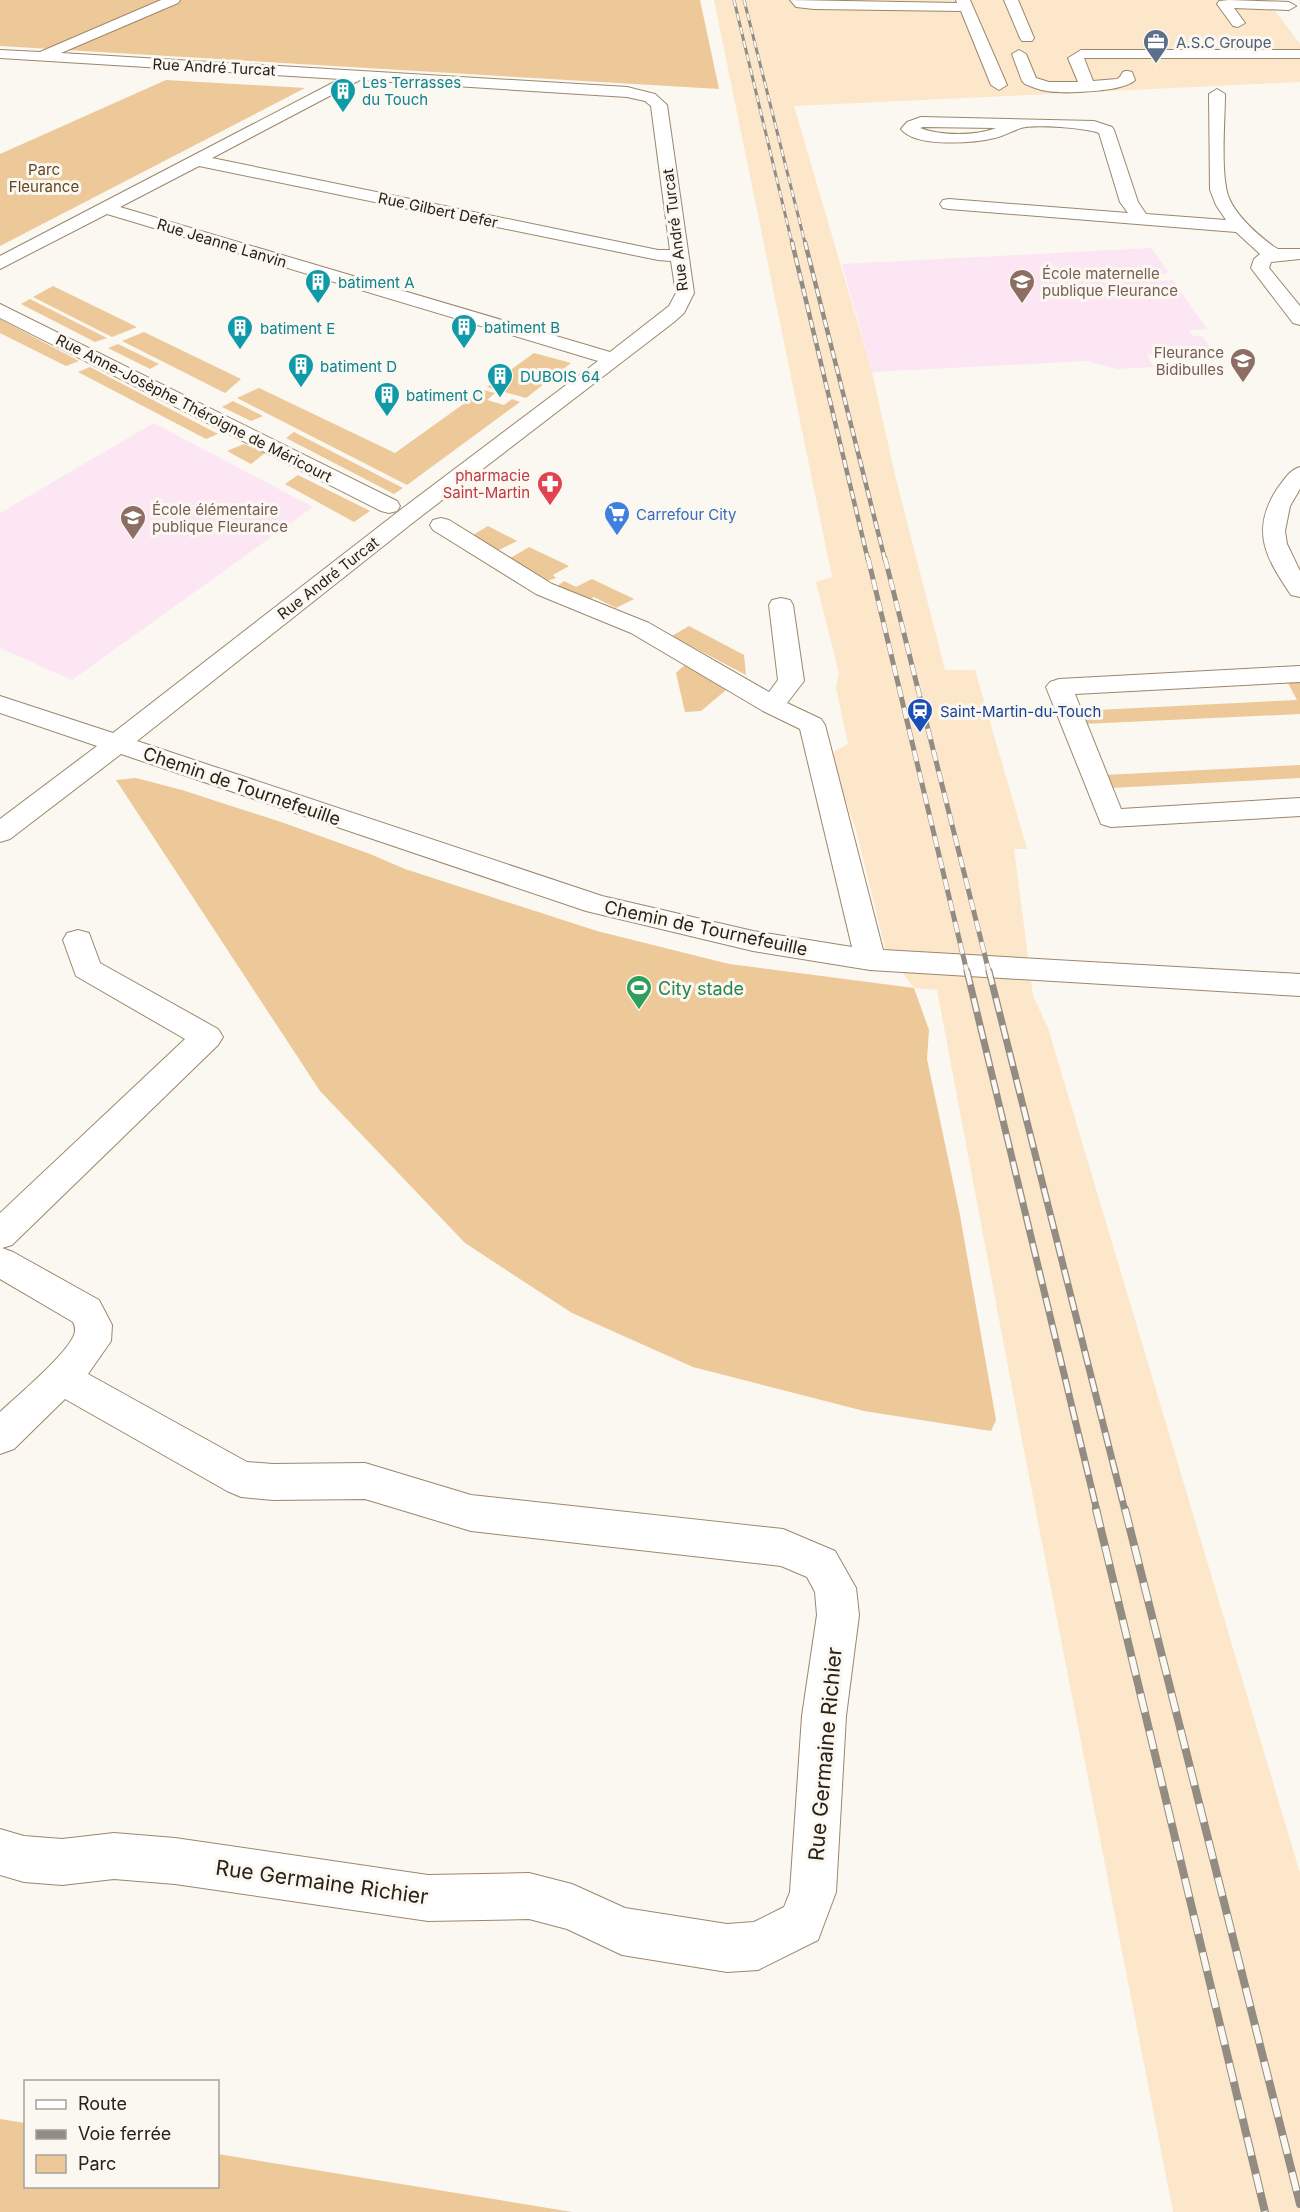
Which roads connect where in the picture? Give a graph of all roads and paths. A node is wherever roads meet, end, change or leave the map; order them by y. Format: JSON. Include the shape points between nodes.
{"nodes":[{"id":1,"x":173,"y":0,"type":"edge"},
{"id":2,"x":797,"y":0,"type":"edge"},
{"id":3,"x":1011,"y":0,"type":"edge"},
{"id":4,"x":964,"y":3,"type":"edge"},
{"id":5,"x":1292,"y":9,"type":"edge"},
{"id":6,"x":1238,"y":23,"type":"dead end"},
{"id":7,"x":1027,"y":38,"type":"dead end"},
{"id":8,"x":0,"y":54,"type":"edge"},
{"id":9,"x":1019,"y":54,"type":"dead end"},
{"id":10,"x":1300,"y":54,"type":"edge"},
{"id":11,"x":40,"y":57,"type":"junction"},
{"id":12,"x":1127,"y":75,"type":"dead end"},
{"id":13,"x":358,"y":76,"type":"junction"},
{"id":14,"x":999,"y":86,"type":"dead end"},
{"id":15,"x":1088,"y":86,"type":"junction"},
{"id":16,"x":1217,"y":94,"type":"dead end"},
{"id":17,"x":1019,"y":123,"type":"junction"},
{"id":18,"x":196,"y":160,"type":"junction"},
{"id":19,"x":949,"y":204,"type":"dead end"},
{"id":20,"x":106,"y":208,"type":"junction"},
{"id":21,"x":1140,"y":218,"type":"junction"},
{"id":22,"x":1242,"y":227,"type":"junction"},
{"id":23,"x":1300,"y":254,"type":"edge"},
{"id":24,"x":1274,"y":255,"type":"junction"},
{"id":25,"x":680,"y":256,"type":"junction"},
{"id":26,"x":0,"y":263,"type":"edge"},
{"id":27,"x":0,"y":310,"type":"edge"},
{"id":28,"x":1300,"y":319,"type":"edge"},
{"id":29,"x":614,"y":359,"type":"junction"},
{"id":30,"x":1300,"y":474,"type":"edge"},
{"id":31,"x":389,"y":506,"type":"dead end"},
{"id":32,"x":441,"y":525,"type":"dead end"},
{"id":33,"x":1298,"y":583,"type":"edge"},
{"id":34,"x":781,"y":605,"type":"dead end"},
{"id":35,"x":1300,"y":674,"type":"edge"},
{"id":36,"x":0,"y":704,"type":"edge"},
{"id":37,"x":772,"y":705,"type":"junction"},
{"id":38,"x":117,"y":744,"type":"junction"},
{"id":39,"x":1300,"y":807,"type":"edge"},
{"id":40,"x":0,"y":832,"type":"edge"},
{"id":41,"x":78,"y":940,"type":"dead end"},
{"id":42,"x":870,"y":960,"type":"junction"},
{"id":43,"x":1300,"y":985,"type":"edge"},
{"id":44,"x":0,"y":1235,"type":"edge"},
{"id":45,"x":0,"y":1262,"type":"edge"},
{"id":46,"x":62,"y":1378,"type":"junction"},
{"id":47,"x":0,"y":1437,"type":"edge"},
{"id":48,"x":0,"y":1852,"type":"edge"}],
"edges":[{"from":1,"to":11,"type":"street"},
{"from":2,"to":4,"type":"street","via":[[822,6]]},
{"from":3,"to":7,"type":"street"},
{"from":4,"to":14,"type":"street"},
{"from":5,"to":6,"type":"street","via":[[1224,4]]},
{"from":8,"to":11,"type":"street","name":"Rue André Turcat"},
{"from":9,"to":15,"type":"street","via":[[1030,81],[1036,85]]},
{"from":10,"to":15,"type":"street","via":[[1081,54],[1075,57]]},
{"from":11,"to":13,"type":"street","name":"Rue André Turcat"},
{"from":12,"to":15,"type":"street","via":[[1127,80],[1119,83]]},
{"from":13,"to":18,"type":"street"},
{"from":13,"to":25,"type":"street","name":"Rue André Turcat","via":[[627,92],[650,97],[659,105]]},
{"from":16,"to":22,"type":"street","via":[[1219,196]]},
{"from":17,"to":17,"type":"street","via":[[992,135],[938,137],[909,129],[921,122]]},
{"from":17,"to":21,"type":"street","via":[[1088,124],[1106,130],[1129,202]]},
{"from":18,"to":20,"type":"street"},
{"from":18,"to":25,"type":"street","name":"Rue Gilbert Defer","via":[[658,255]]},
{"from":19,"to":21,"type":"street"},
{"from":20,"to":26,"type":"street"},
{"from":20,"to":29,"type":"street","name":"Rue Jeanne Lanvin"},
{"from":21,"to":22,"type":"street"},
{"from":22,"to":24,"type":"street","via":[[1260,247]]},
{"from":23,"to":24,"type":"street"},
{"from":24,"to":28,"type":"street","via":[[1263,259],[1260,268]]},
{"from":25,"to":29,"type":"street","name":"Rue André Turcat","via":[[682,301],[667,318]]},
{"from":27,"to":31,"type":"street","name":"Rue Anne-Josèphe Théroigne de Méricourt"},
{"from":29,"to":38,"type":"street","name":"Rue André Turcat"},
{"from":30,"to":33,"type":"street","via":[[1273,516],[1273,538]]},
{"from":32,"to":37,"type":"street","via":[[544,589],[640,628]]},
{"from":34,"to":37,"type":"street","via":[[791,681]]},
{"from":35,"to":39,"type":"street","via":[[1059,687],[1112,818]]},
{"from":36,"to":38,"type":"street","name":"Chemin de Tournefeuille"},
{"from":37,"to":42,"type":"street","via":[[812,725]]},
{"from":38,"to":40,"type":"street","name":"Rue André Turcat"},
{"from":38,"to":42,"type":"street","name":"Chemin de Tournefeuille","via":[[596,904],[753,941]]},
{"from":41,"to":44,"type":"street","via":[[87,969],[207,1037]]},
{"from":42,"to":43,"type":"street","name":"Chemin de Tournefeuille"},
{"from":45,"to":46,"type":"street","via":[[86,1311],[94,1325],[92,1341]]},
{"from":46,"to":47,"type":"street"},
{"from":46,"to":48,"type":"street","name":"Rue Germaine Richier","via":[[241,1479],[365,1481],[471,1512],[783,1548],[822,1564],[836,1588],[838,1615],[824,1716],[813,1892],[801,1923],[758,1946],[727,1948],[622,1931],[572,1907],[529,1896],[428,1898],[175,1861],[114,1856],[62,1862],[24,1859]]}]}
